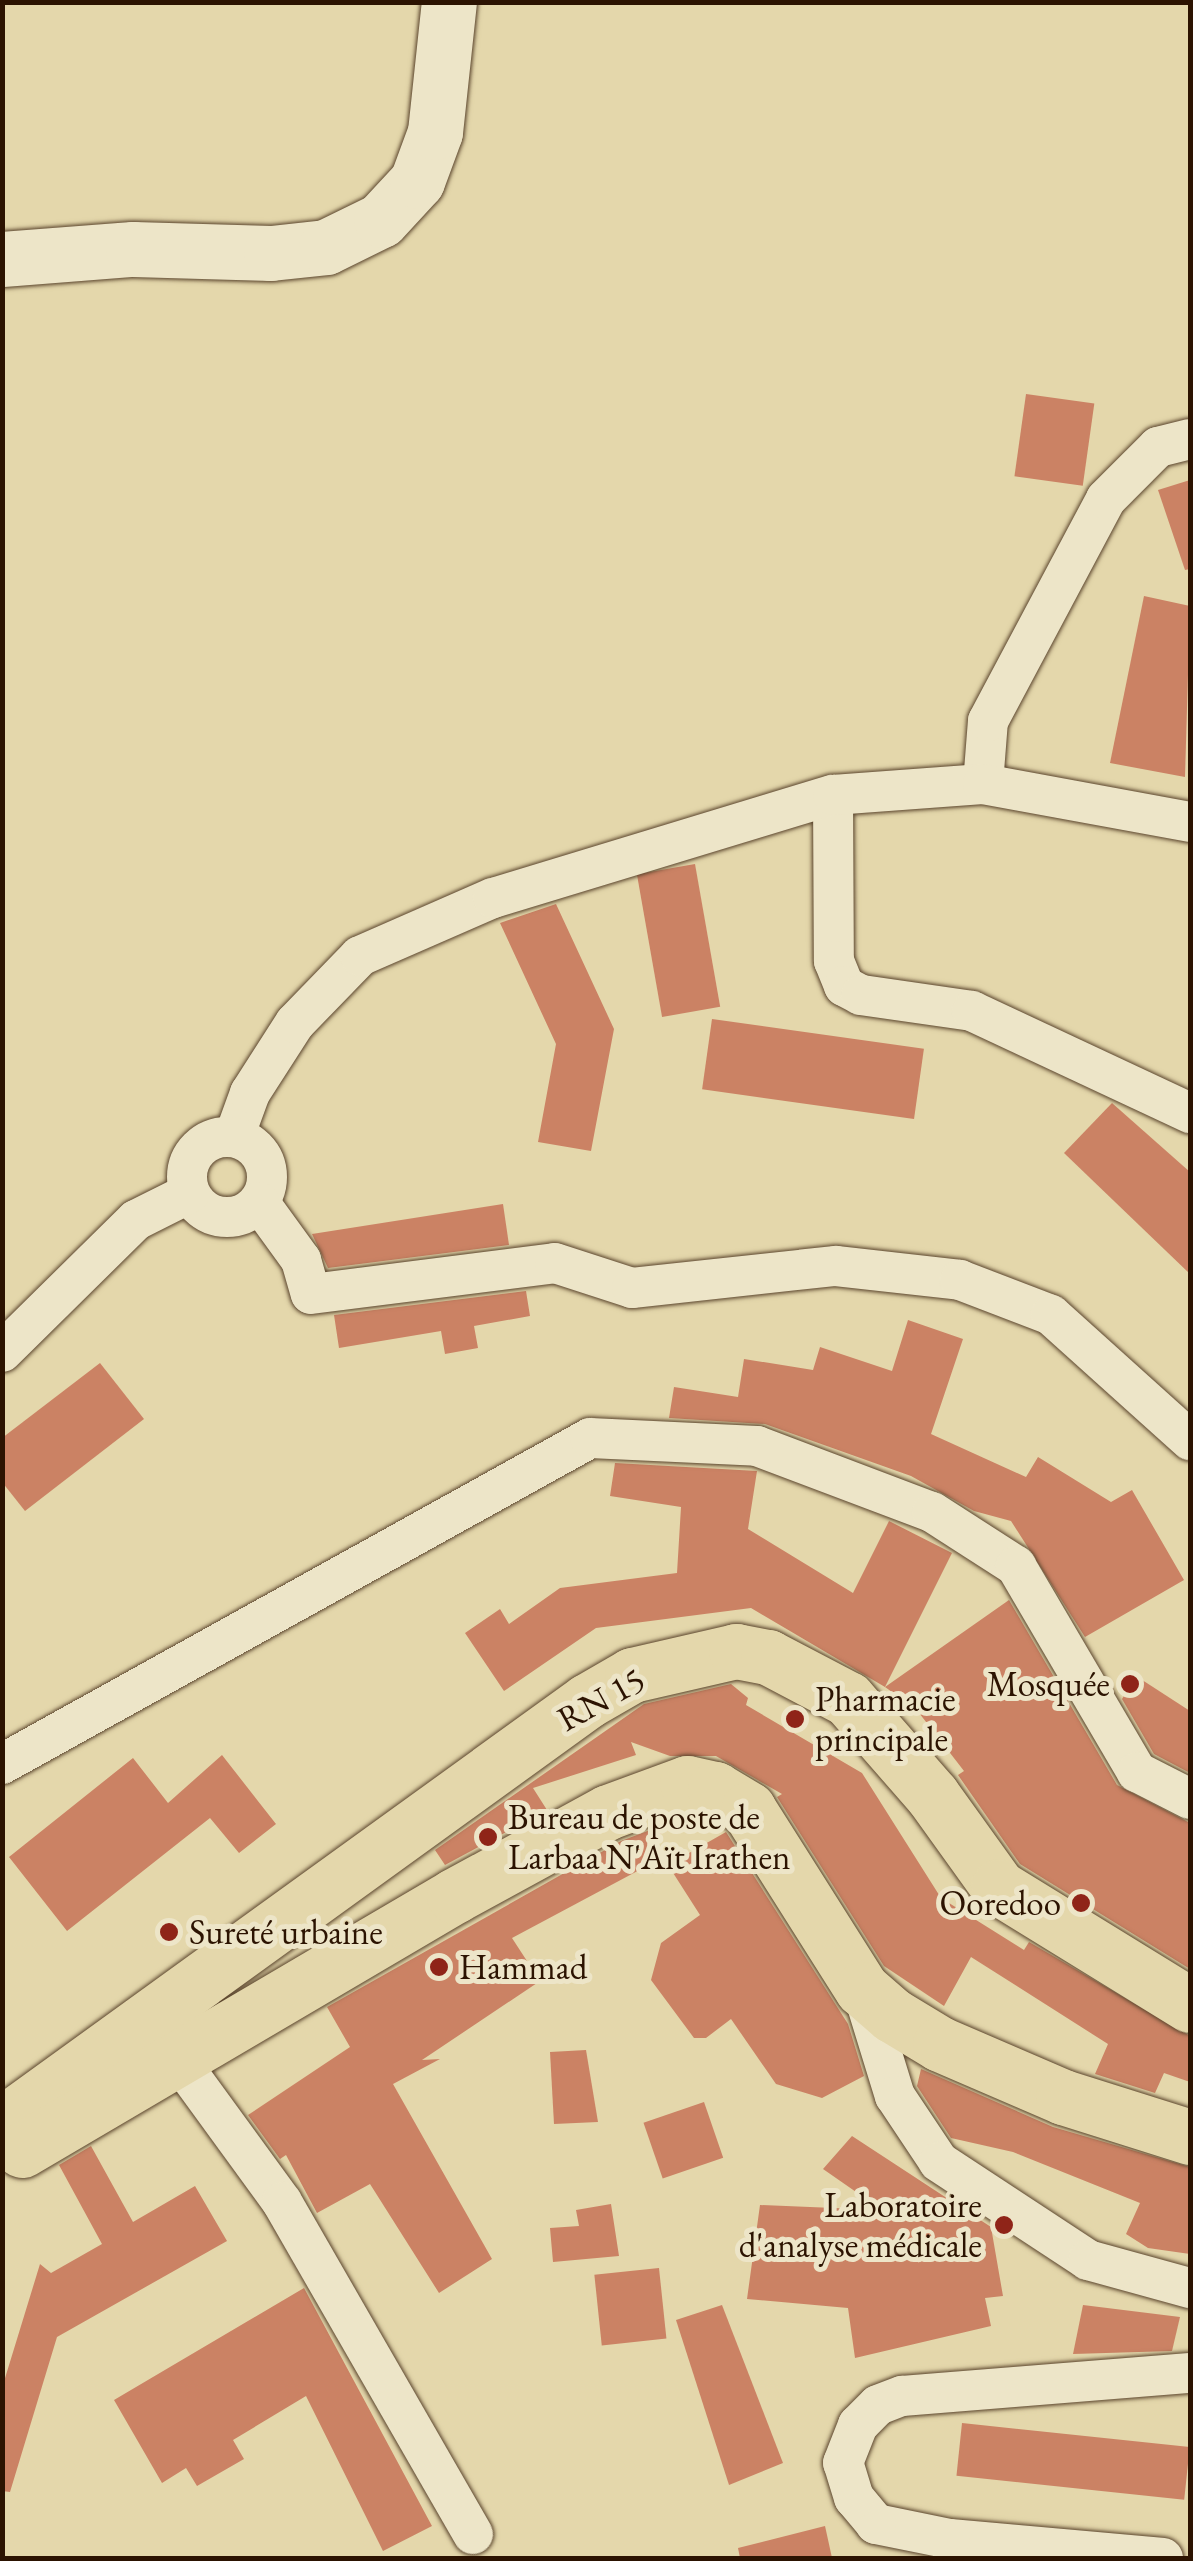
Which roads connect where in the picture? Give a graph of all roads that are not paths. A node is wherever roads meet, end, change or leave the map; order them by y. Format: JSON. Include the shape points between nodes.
{"nodes":[{"id":1,"x":449,"y":2,"type":"edge"},
{"id":2,"x":2,"y":259,"type":"edge"},
{"id":3,"x":1190,"y":439,"type":"edge"},
{"id":4,"x":983,"y":784,"type":"junction"},
{"id":5,"x":833,"y":795,"type":"junction"},
{"id":6,"x":1190,"y":822,"type":"edge"},
{"id":7,"x":1190,"y":1112,"type":"edge"},
{"id":8,"x":234,"y":1138,"type":"junction"},
{"id":9,"x":190,"y":1193,"type":"junction"},
{"id":10,"x":259,"y":1202,"type":"junction"},
{"id":11,"x":2,"y":1352,"type":"edge"},
{"id":12,"x":1190,"y":1440,"type":"edge"},
{"id":13,"x":2,"y":1764,"type":"edge"},
{"id":14,"x":1190,"y":1799,"type":"edge"},
{"id":15,"x":862,"y":1989,"type":"junction"},
{"id":16,"x":1190,"y":2005,"type":"edge"},
{"id":17,"x":177,"y":2058,"type":"junction"},
{"id":18,"x":2,"y":2124,"type":"edge"},
{"id":19,"x":1190,"y":2138,"type":"edge"},
{"id":20,"x":2,"y":2162,"type":"edge"},
{"id":21,"x":1190,"y":2288,"type":"edge"},
{"id":22,"x":1190,"y":2373,"type":"edge"},
{"id":23,"x":473,"y":2534,"type":"dead end"},
{"id":24,"x":1163,"y":2558,"type":"edge"}],
"edges":[{"from":1,"to":2,"type":"main road","via":[[435,132],[417,182],[381,220],[326,247],[271,253],[132,249]]},
{"from":3,"to":4,"type":"street","via":[[1158,448],[1106,499],[988,721]]},
{"from":4,"to":5,"type":"street"},
{"from":4,"to":6,"type":"street"},
{"from":5,"to":7,"type":"street","via":[[834,961],[844,986],[861,996],[972,1010]]},
{"from":5,"to":8,"type":"street","via":[[493,898],[360,956],[294,1023],[250,1092]]},
{"from":8,"to":9,"type":"street","via":[[210,1141],[192,1156]]},
{"from":8,"to":10,"type":"street","via":[[258,1150],[265,1162]]},
{"from":9,"to":10,"type":"street","via":[[222,1217]]},
{"from":9,"to":11,"type":"street","via":[[136,1220]]},
{"from":10,"to":12,"type":"street","via":[[301,1260],[310,1294],[554,1262],[632,1288],[836,1266],[960,1280],[1051,1316]]},
{"from":13,"to":14,"type":"street","via":[[590,1438],[757,1446],[932,1512],[1016,1566],[1136,1772]]},
{"from":15,"to":17,"type":"main road","via":[[748,1809],[715,1789],[686,1784],[608,1812]]},
{"from":15,"to":19,"type":"main road","via":[[940,2044],[1063,2097]]},
{"from":15,"to":21,"type":"street","via":[[895,2096],[938,2162],[1088,2260]]},
{"from":16,"to":18,"type":"main road","name":"RN 15","via":[[998,1886],[907,1764],[848,1700],[768,1657],[736,1650],[632,1675],[587,1702]]},
{"from":17,"to":20,"type":"main road"},
{"from":17,"to":23,"type":"street","via":[[282,2202]]},
{"from":22,"to":24,"type":"street","via":[[902,2396],[878,2405],[858,2425],[844,2463],[854,2498],[876,2524],[950,2539]]}]}
